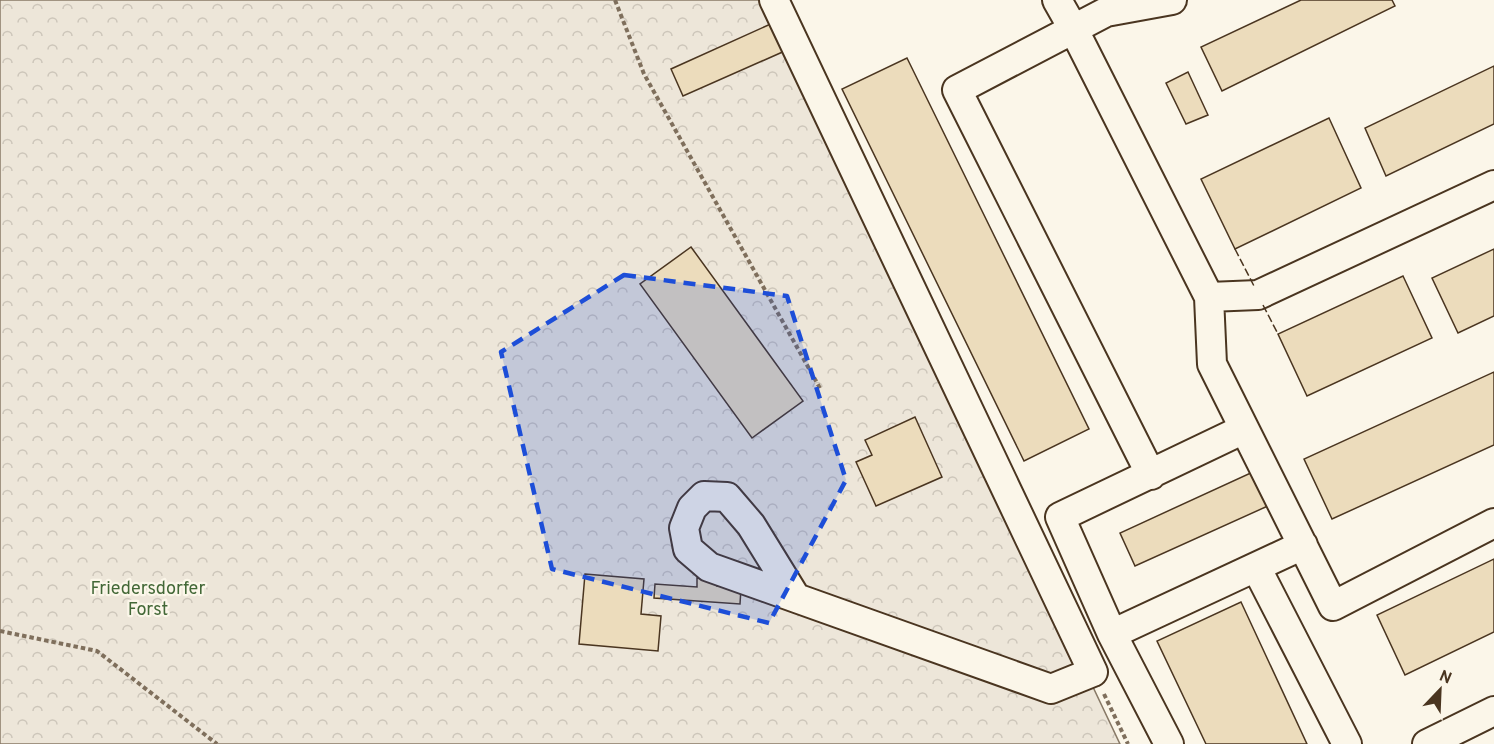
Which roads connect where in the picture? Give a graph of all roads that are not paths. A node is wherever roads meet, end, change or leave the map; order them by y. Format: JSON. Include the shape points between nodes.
{"nodes":[{"id":1,"x":774,"y":0,"type":"edge"},
{"id":2,"x":1057,"y":0,"type":"edge"},
{"id":3,"x":1172,"y":0,"type":"edge"},
{"id":4,"x":1074,"y":30,"type":"junction"},
{"id":5,"x":1494,"y":185,"type":"edge"},
{"id":6,"x":1209,"y":297,"type":"junction"},
{"id":7,"x":1244,"y":429,"type":"junction"},
{"id":8,"x":1150,"y":475,"type":"junction"},
{"id":9,"x":1494,"y":523,"type":"edge"},
{"id":10,"x":1303,"y":545,"type":"junction"},
{"id":11,"x":1256,"y":567,"type":"junction"},
{"id":12,"x":796,"y":598,"type":"dead end"},
{"id":13,"x":1113,"y":634,"type":"junction"},
{"id":14,"x":1494,"y":711,"type":"edge"},
{"id":15,"x":1169,"y":744,"type":"edge"},
{"id":16,"x":1347,"y":744,"type":"edge"},
{"id":17,"x":1427,"y":744,"type":"edge"}],
"edges":[{"from":1,"to":12,"type":"lane","via":[[1093,672],[1051,690]]},
{"from":2,"to":4,"type":"lane"},
{"from":3,"to":4,"type":"lane","via":[[1106,12]]},
{"from":4,"to":6,"type":"lane"},
{"from":4,"to":8,"type":"lane","via":[[957,90]]},
{"from":5,"to":6,"type":"lane","via":[[1258,295]]},
{"from":6,"to":7,"type":"lane","via":[[1212,364]]},
{"from":7,"to":8,"type":"lane"},
{"from":7,"to":10,"type":"lane"},
{"from":8,"to":13,"type":"lane","via":[[1060,517]]},
{"from":9,"to":10,"type":"lane","via":[[1333,606]]},
{"from":10,"to":11,"type":"lane"},
{"from":11,"to":13,"type":"lane"},
{"from":11,"to":16,"type":"lane"},
{"from":13,"to":15,"type":"lane"},
{"from":14,"to":17,"type":"lane"}]}
